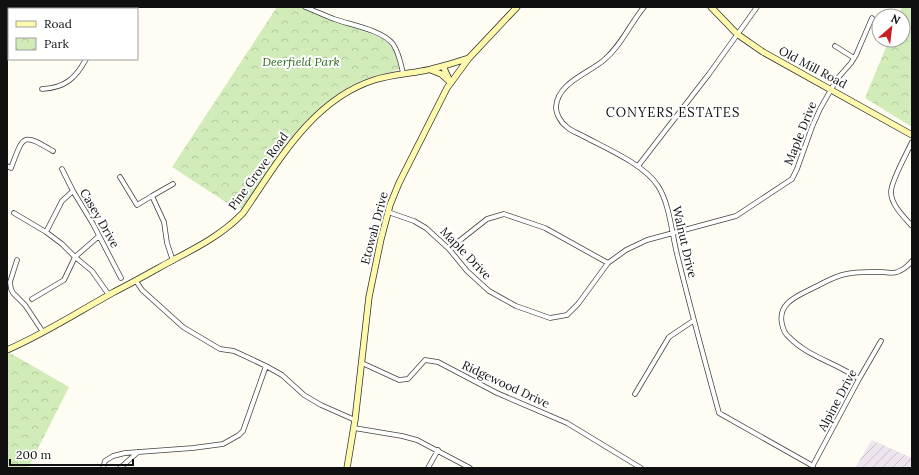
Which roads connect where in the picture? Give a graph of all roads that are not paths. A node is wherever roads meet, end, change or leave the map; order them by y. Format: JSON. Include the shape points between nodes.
{"nodes":[{"id":1,"x":305,"y":7,"type":"edge"},
{"id":2,"x":517,"y":7,"type":"edge"},
{"id":3,"x":644,"y":7,"type":"edge"},
{"id":4,"x":711,"y":7,"type":"edge"},
{"id":5,"x":757,"y":7,"type":"edge"},
{"id":6,"x":871,"y":20,"type":"edge"},
{"id":7,"x":737,"y":34,"type":"junction"},
{"id":8,"x":835,"y":46,"type":"dead end"},
{"id":9,"x":469,"y":58,"type":"junction"},
{"id":10,"x":854,"y":58,"type":"junction"},
{"id":11,"x":86,"y":60,"type":"edge"},
{"id":12,"x":443,"y":66,"type":"junction"},
{"id":13,"x":429,"y":70,"type":"junction"},
{"id":14,"x":403,"y":74,"type":"junction"},
{"id":15,"x":450,"y":82,"type":"junction"},
{"id":16,"x":42,"y":89,"type":"dead end"},
{"id":17,"x":831,"y":89,"type":"junction"},
{"id":18,"x":912,"y":135,"type":"edge"},
{"id":19,"x":912,"y":142,"type":"edge"},
{"id":20,"x":53,"y":151,"type":"dead end"},
{"id":21,"x":7,"y":166,"type":"edge"},
{"id":22,"x":638,"y":166,"type":"junction"},
{"id":23,"x":62,"y":169,"type":"dead end"},
{"id":24,"x":120,"y":177,"type":"dead end"},
{"id":25,"x":173,"y":184,"type":"dead end"},
{"id":26,"x":73,"y":190,"type":"junction"},
{"id":27,"x":152,"y":196,"type":"junction"},
{"id":28,"x":388,"y":212,"type":"junction"},
{"id":29,"x":14,"y":213,"type":"dead end"},
{"id":30,"x":912,"y":226,"type":"edge"},
{"id":31,"x":46,"y":232,"type":"junction"},
{"id":32,"x":672,"y":233,"type":"junction"},
{"id":33,"x":99,"y":236,"type":"junction"},
{"id":34,"x":449,"y":249,"type":"junction"},
{"id":35,"x":76,"y":257,"type":"junction"},
{"id":36,"x":17,"y":260,"type":"dead end"},
{"id":37,"x":172,"y":261,"type":"junction"},
{"id":38,"x":912,"y":261,"type":"edge"},
{"id":39,"x":608,"y":263,"type":"junction"},
{"id":40,"x":121,"y":278,"type":"dead end"},
{"id":41,"x":136,"y":280,"type":"junction"},
{"id":42,"x":108,"y":295,"type":"junction"},
{"id":43,"x":32,"y":299,"type":"dead end"},
{"id":44,"x":694,"y":321,"type":"junction"},
{"id":45,"x":43,"y":332,"type":"junction"},
{"id":46,"x":881,"y":341,"type":"dead end"},
{"id":47,"x":7,"y":350,"type":"edge"},
{"id":48,"x":362,"y":363,"type":"junction"},
{"id":49,"x":266,"y":366,"type":"junction"},
{"id":50,"x":859,"y":379,"type":"junction"},
{"id":51,"x":635,"y":394,"type":"dead end"},
{"id":52,"x":355,"y":420,"type":"junction"},
{"id":53,"x":354,"y":428,"type":"junction"},
{"id":54,"x":438,"y":450,"type":"junction"},
{"id":55,"x":139,"y":452,"type":"junction"},
{"id":56,"x":812,"y":467,"type":"edge"},
{"id":57,"x":103,"y":468,"type":"edge"},
{"id":58,"x":120,"y":468,"type":"edge"},
{"id":59,"x":347,"y":468,"type":"edge"},
{"id":60,"x":428,"y":468,"type":"edge"},
{"id":61,"x":470,"y":468,"type":"edge"},
{"id":62,"x":641,"y":468,"type":"edge"}],
"edges":[{"from":1,"to":14,"type":"street","via":[[387,38],[397,52]]},
{"from":2,"to":9,"type":"street","name":"Etowah Drive"},
{"from":3,"to":22,"type":"street","name":"Walnut Drive","via":[[614,50],[565,87],[558,96],[556,107],[558,117],[567,127]]},
{"from":4,"to":7,"type":"street","name":"Old Mill Road"},
{"from":5,"to":7,"type":"street"},
{"from":6,"to":10,"type":"street","name":"Maple Drive"},
{"from":7,"to":17,"type":"street","name":"Old Mill Road","via":[[763,52]]},
{"from":7,"to":22,"type":"street"},
{"from":8,"to":10,"type":"street"},
{"from":9,"to":12,"type":"street","name":"Pine Grove Road"},
{"from":9,"to":15,"type":"street","name":"Etowah Drive"},
{"from":10,"to":17,"type":"street","name":"Maple Drive"},
{"from":11,"to":16,"type":"street","via":[[80,71],[68,81],[51,89]]},
{"from":12,"to":13,"type":"street","name":"Pine Grove Road"},
{"from":12,"to":15,"type":"street"},
{"from":13,"to":14,"type":"street","name":"Pine Grove Road"},
{"from":13,"to":15,"type":"street","via":[[439,73]]},
{"from":14,"to":37,"type":"street","name":"Pine Grove Road","via":[[379,78],[357,86],[326,107],[298,134],[244,213],[233,224]]},
{"from":15,"to":28,"type":"street","name":"Etowah Drive","via":[[399,183]]},
{"from":17,"to":18,"type":"street","name":"Old Mill Road"},
{"from":17,"to":32,"type":"street","name":"Maple Drive","via":[[815,119],[792,179],[736,216]]},
{"from":19,"to":30,"type":"street","via":[[891,191],[897,208]]},
{"from":20,"to":21,"type":"street","via":[[32,139],[26,139],[20,144],[11,168]]},
{"from":22,"to":32,"type":"street","name":"Walnut Drive","via":[[658,185],[668,211]]},
{"from":23,"to":26,"type":"street","name":"Casey Drive"},
{"from":24,"to":27,"type":"street","via":[[137,205]]},
{"from":25,"to":27,"type":"street"},
{"from":26,"to":31,"type":"street","via":[[62,201]]},
{"from":26,"to":33,"type":"street","name":"Casey Drive"},
{"from":27,"to":37,"type":"street","via":[[164,222]]},
{"from":28,"to":34,"type":"street","name":"Maple Drive","via":[[423,225]]},
{"from":28,"to":48,"type":"street","name":"Etowah Drive","via":[[369,297]]},
{"from":29,"to":31,"type":"street"},
{"from":31,"to":35,"type":"street"},
{"from":32,"to":39,"type":"street","name":"Maple Drive","via":[[647,240],[626,250]]},
{"from":32,"to":44,"type":"street","name":"Walnut Drive"},
{"from":33,"to":35,"type":"street"},
{"from":33,"to":40,"type":"street","name":"Casey Drive"},
{"from":34,"to":39,"type":"street","via":[[487,220],[504,214],[545,228]]},
{"from":34,"to":39,"type":"street","name":"Maple Drive","via":[[467,271],[489,291],[516,306],[550,318],[567,315]]},
{"from":35,"to":42,"type":"street","via":[[92,270]]},
{"from":35,"to":43,"type":"street","via":[[64,280]]},
{"from":36,"to":45,"type":"street","via":[[10,282],[11,289]]},
{"from":37,"to":41,"type":"street","name":"Pine Grove Road"},
{"from":38,"to":50,"type":"street","via":[[896,272],[846,273],[834,277],[799,294],[787,303],[782,322],[784,332],[794,343]]},
{"from":41,"to":42,"type":"street","name":"Pine Grove Road"},
{"from":41,"to":49,"type":"street","via":[[142,290],[183,327],[220,349],[234,351]]},
{"from":42,"to":45,"type":"street","name":"Pine Grove Road"},
{"from":44,"to":51,"type":"street","via":[[669,337]]},
{"from":44,"to":56,"type":"street","name":"Walnut Drive","via":[[719,413]]},
{"from":45,"to":47,"type":"street","name":"Pine Grove Road"},
{"from":46,"to":50,"type":"street","name":"Alpine Drive"},
{"from":48,"to":52,"type":"street","name":"Etowah Drive"},
{"from":48,"to":62,"type":"street","name":"Ridgewood Drive","via":[[399,380],[408,379],[426,360],[438,362],[497,393],[567,423]]},
{"from":49,"to":52,"type":"street","via":[[304,395]]},
{"from":49,"to":55,"type":"street","via":[[244,431],[239,435],[223,444]]},
{"from":50,"to":56,"type":"street","name":"Alpine Drive"},
{"from":52,"to":53,"type":"street","name":"Etowah Drive"},
{"from":53,"to":54,"type":"street","via":[[410,438]]},
{"from":53,"to":59,"type":"street","name":"Etowah Drive"},
{"from":54,"to":60,"type":"street"},
{"from":54,"to":61,"type":"street"},
{"from":55,"to":57,"type":"street","via":[[113,456],[105,461]]},
{"from":55,"to":58,"type":"street"}]}
